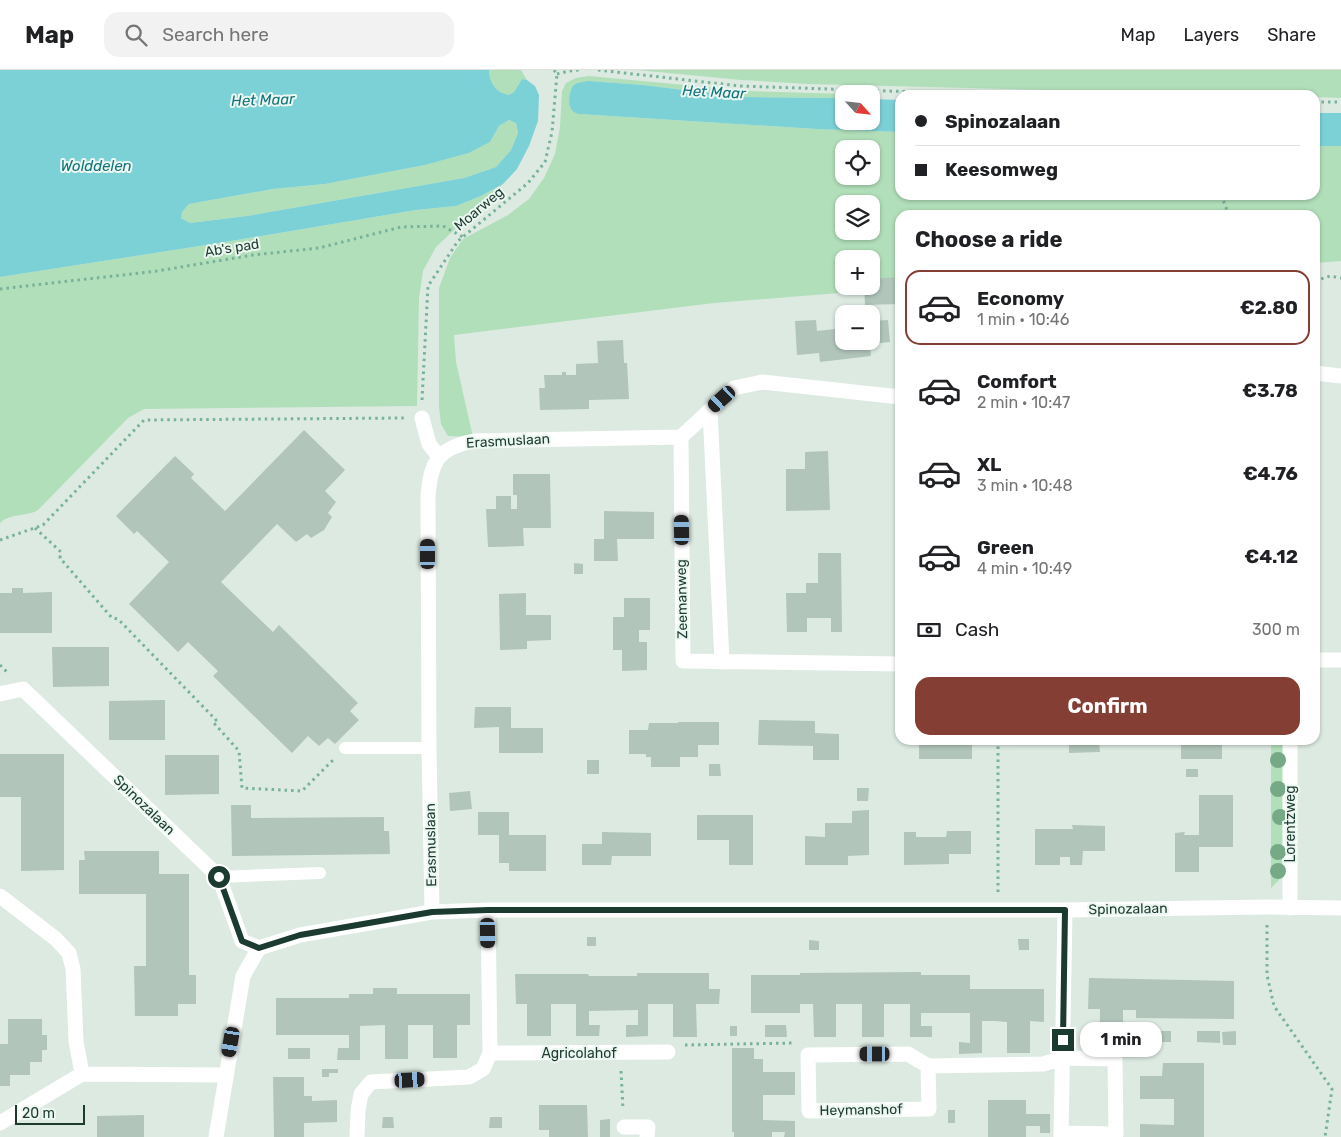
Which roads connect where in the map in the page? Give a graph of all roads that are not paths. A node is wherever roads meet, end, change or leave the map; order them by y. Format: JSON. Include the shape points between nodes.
{"nodes":[{"id":1,"x":1320,"y":374,"type":"edge"},
{"id":2,"x":1341,"y":376,"type":"edge"},
{"id":3,"x":895,"y":395,"type":"edge"},
{"id":4,"x":710,"y":410,"type":"junction"},
{"id":5,"x":422,"y":418,"type":"road end"},
{"id":6,"x":681,"y":437,"type":"junction"},
{"id":7,"x":439,"y":456,"type":"junction"},
{"id":8,"x":1320,"y":660,"type":"edge"},
{"id":9,"x":1341,"y":660,"type":"edge"},
{"id":10,"x":722,"y":662,"type":"junction"},
{"id":11,"x":895,"y":664,"type":"edge"},
{"id":12,"x":0,"y":694,"type":"edge"},
{"id":13,"x":1290,"y":745,"type":"edge"},
{"id":14,"x":345,"y":748,"type":"road end"},
{"id":15,"x":429,"y":748,"type":"junction"},
{"id":16,"x":320,"y":873,"type":"dead end"},
{"id":17,"x":219,"y":877,"type":"junction"},
{"id":18,"x":0,"y":896,"type":"edge"},
{"id":19,"x":1290,"y":908,"type":"junction"},
{"id":20,"x":1341,"y":908,"type":"edge"},
{"id":21,"x":488,"y":910,"type":"junction"},
{"id":22,"x":1065,"y":910,"type":"junction"},
{"id":23,"x":432,"y":912,"type":"junction"},
{"id":24,"x":259,"y":948,"type":"junction"},
{"id":25,"x":668,"y":1052,"type":"road end"},
{"id":26,"x":490,"y":1054,"type":"junction"},
{"id":27,"x":1063,"y":1058,"type":"junction"},
{"id":28,"x":928,"y":1066,"type":"junction"},
{"id":29,"x":82,"y":1074,"type":"junction"},
{"id":30,"x":225,"y":1075,"type":"junction"},
{"id":31,"x":0,"y":1123,"type":"edge"},
{"id":32,"x":624,"y":1127,"type":"road end"},
{"id":33,"x":1062,"y":1135,"type":"edge"},
{"id":34,"x":216,"y":1137,"type":"edge"},
{"id":35,"x":357,"y":1137,"type":"edge"},
{"id":36,"x":647,"y":1137,"type":"edge"}],
"edges":[{"from":1,"to":2,"type":"street"},
{"from":3,"to":4,"type":"street","via":[[762,382],[734,388]]},
{"from":4,"to":6,"type":"street"},
{"from":4,"to":10,"type":"street"},
{"from":5,"to":7,"type":"street","via":[[429,444]]},
{"from":6,"to":7,"type":"street","name":"Erasmuslaan","via":[[474,441],[457,444]]},
{"from":6,"to":10,"type":"street","name":"Zeemanweg","via":[[683,661]]},
{"from":7,"to":15,"type":"street","name":"Erasmuslaan","via":[[430,474],[428,496]]},
{"from":8,"to":9,"type":"street"},
{"from":10,"to":11,"type":"street","name":"Zeemanweg"},
{"from":12,"to":17,"type":"street","name":"Spinozalaan","via":[[23,689]]},
{"from":13,"to":19,"type":"street","name":"Lorentzweg"},
{"from":14,"to":15,"type":"lane"},
{"from":15,"to":23,"type":"street","name":"Erasmuslaan"},
{"from":16,"to":17,"type":"lane"},
{"from":17,"to":24,"type":"street","name":"Spinozalaan","via":[[242,941]]},
{"from":18,"to":29,"type":"street","via":[[56,938],[69,953],[73,969],[76,1042]]},
{"from":19,"to":20,"type":"street","name":"Spinozalaan"},
{"from":19,"to":22,"type":"street","name":"Spinozalaan"},
{"from":21,"to":22,"type":"street","name":"Spinozalaan"},
{"from":21,"to":23,"type":"street","name":"Spinozalaan"},
{"from":21,"to":26,"type":"street"},
{"from":22,"to":27,"type":"street"},
{"from":23,"to":24,"type":"street","name":"Spinozalaan","via":[[300,935]]},
{"from":24,"to":30,"type":"street","via":[[243,976]]},
{"from":25,"to":26,"type":"street","name":"Agricolahof"},
{"from":26,"to":35,"type":"street","via":[[483,1069],[469,1077],[371,1082],[362,1094]]},
{"from":27,"to":28,"type":"street","via":[[1043,1064]]},
{"from":27,"to":33,"type":"street"},
{"from":27,"to":33,"type":"street","via":[[1115,1059],[1116,1134]]},
{"from":28,"to":28,"type":"street","name":"Heymanshof","via":[[908,1054],[808,1055],[809,1110],[929,1109]]},
{"from":29,"to":30,"type":"street"},
{"from":29,"to":31,"type":"street"},
{"from":30,"to":34,"type":"street"},
{"from":32,"to":36,"type":"street","via":[[648,1127]]}]}
